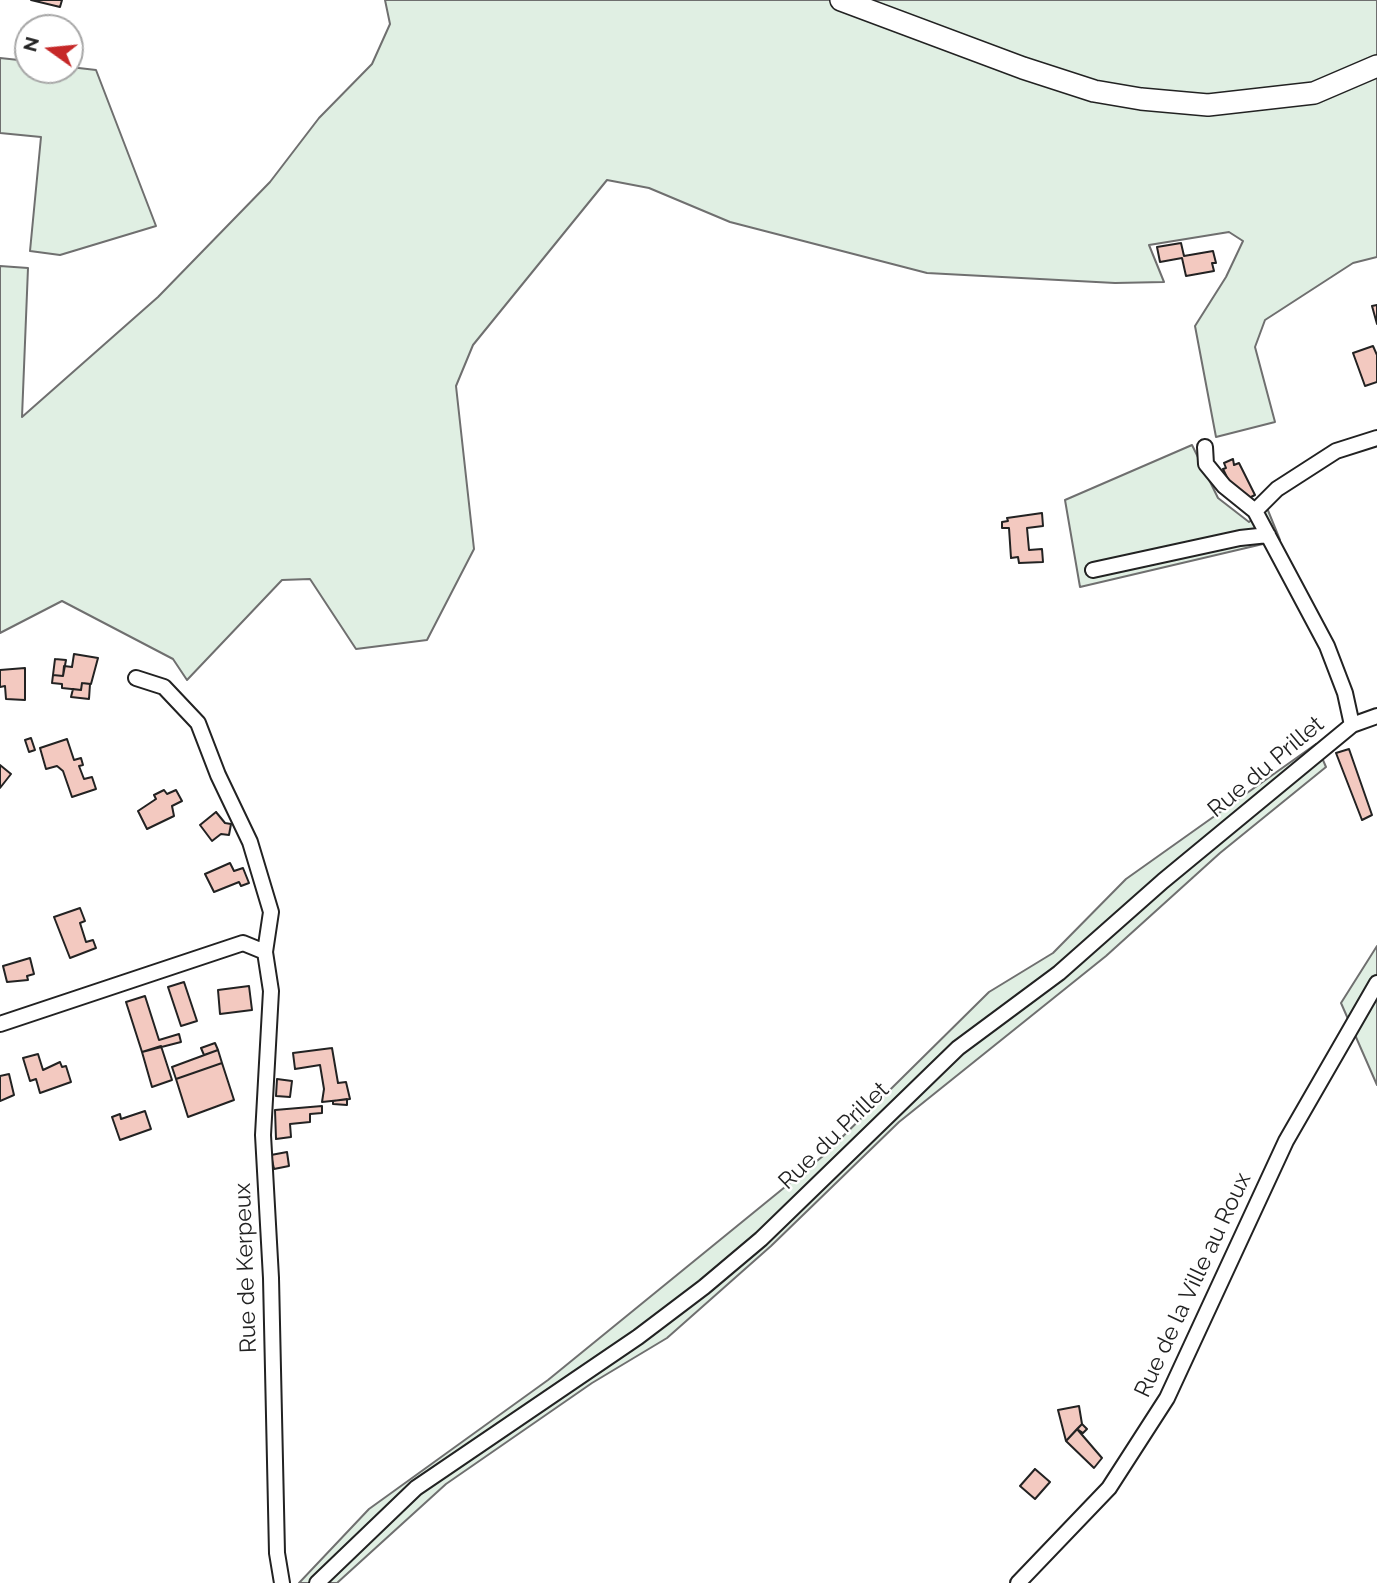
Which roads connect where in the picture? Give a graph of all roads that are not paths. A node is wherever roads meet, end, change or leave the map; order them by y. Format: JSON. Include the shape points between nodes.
{"nodes":[{"id":1,"x":841,"y":0,"type":"edge"},
{"id":2,"x":1377,"y":66,"type":"edge"},
{"id":3,"x":1377,"y":438,"type":"edge"},
{"id":4,"x":1205,"y":447,"type":"dead end"},
{"id":5,"x":1255,"y":511,"type":"junction"},
{"id":6,"x":1268,"y":535,"type":"junction"},
{"id":7,"x":1093,"y":570,"type":"dead end"},
{"id":8,"x":136,"y":678,"type":"dead end"},
{"id":9,"x":1377,"y":716,"type":"edge"},
{"id":10,"x":1352,"y":725,"type":"junction"},
{"id":11,"x":265,"y":951,"type":"junction"},
{"id":12,"x":1377,"y":983,"type":"edge"},
{"id":13,"x":0,"y":1024,"type":"edge"},
{"id":14,"x":282,"y":1583,"type":"edge"},
{"id":15,"x":317,"y":1583,"type":"edge"},
{"id":16,"x":1018,"y":1583,"type":"edge"}],
"edges":[{"from":1,"to":2,"type":"street","via":[[1023,68],[1094,91],[1141,99],[1208,105],[1314,93]]},
{"from":3,"to":5,"type":"street","via":[[1336,451],[1277,489]]},
{"from":4,"to":5,"type":"street","via":[[1206,464]]},
{"from":5,"to":6,"type":"street"},
{"from":6,"to":7,"type":"street"},
{"from":6,"to":10,"type":"street","via":[[1327,646],[1346,693]]},
{"from":8,"to":11,"type":"street","name":"Rue de Kerpeux","via":[[164,687],[198,723],[250,842],[271,912]]},
{"from":9,"to":10,"type":"street","name":"Rue du Prillet"},
{"from":10,"to":15,"type":"street","name":"Rue du Prillet","via":[[1163,881],[1059,974],[958,1048],[761,1239],[704,1287],[416,1488]]},
{"from":11,"to":13,"type":"street","via":[[243,943]]},
{"from":11,"to":14,"type":"street","name":"Rue de Kerpeux","via":[[271,991],[263,1135],[277,1553]]},
{"from":12,"to":16,"type":"street","name":"Rue de la Ville au Roux","via":[[1286,1141],[1167,1398],[1109,1488]]}]}
